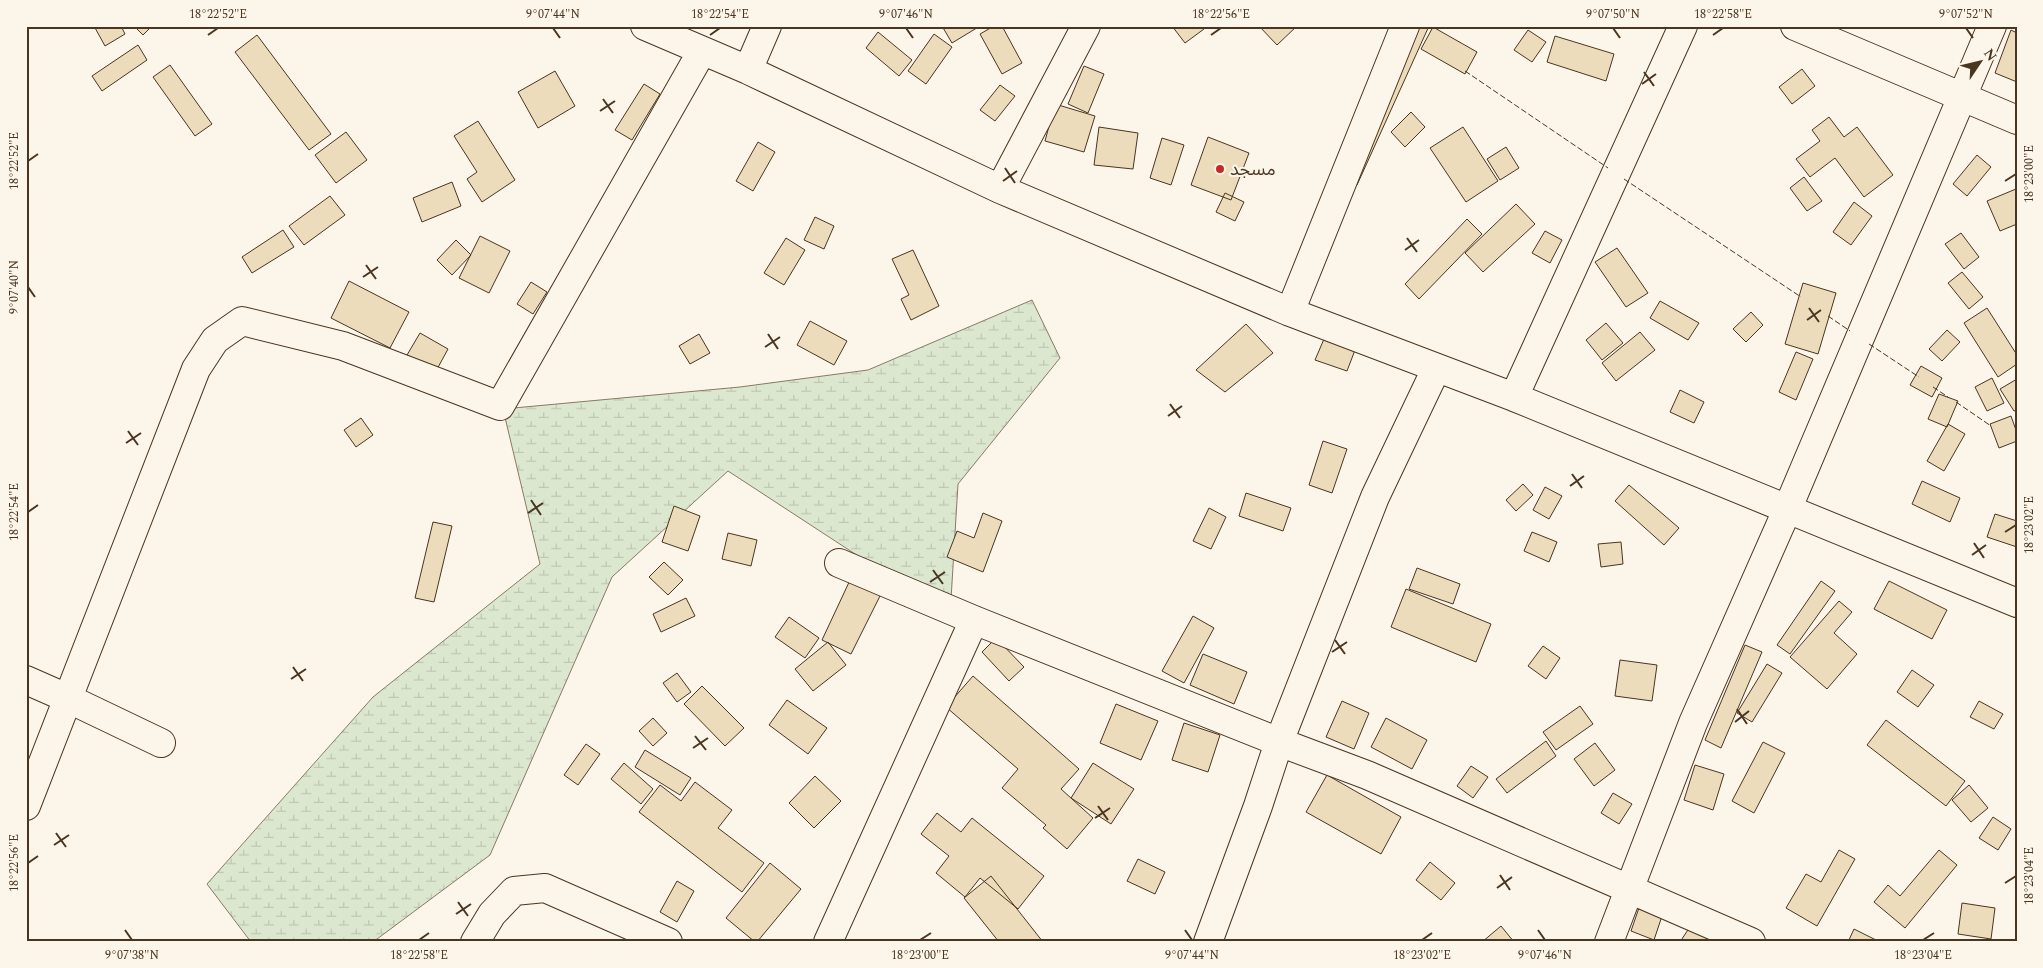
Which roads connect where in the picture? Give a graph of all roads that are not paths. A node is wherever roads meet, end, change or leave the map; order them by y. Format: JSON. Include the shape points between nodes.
{"nodes":[{"id":1,"x":645,"y":26,"type":"edge"},
{"id":2,"x":768,"y":26,"type":"edge"},
{"id":3,"x":1086,"y":26,"type":"edge"},
{"id":4,"x":1405,"y":26,"type":"edge"},
{"id":5,"x":1683,"y":26,"type":"edge"},
{"id":6,"x":1795,"y":26,"type":"edge"},
{"id":7,"x":1992,"y":26,"type":"edge"},
{"id":8,"x":702,"y":51,"type":"junction"},
{"id":9,"x":748,"y":70,"type":"junction"},
{"id":10,"x":1962,"y":95,"type":"junction"},
{"id":11,"x":2017,"y":120,"type":"edge"},
{"id":12,"x":1000,"y":189,"type":"junction"},
{"id":13,"x":1290,"y":312,"type":"junction"},
{"id":14,"x":1436,"y":369,"type":"junction"},
{"id":15,"x":1514,"y":397,"type":"junction"},
{"id":16,"x":1787,"y":510,"type":"junction"},
{"id":17,"x":839,"y":563,"type":"dead end"},
{"id":18,"x":2017,"y":603,"type":"edge"},
{"id":19,"x":974,"y":620,"type":"junction"},
{"id":20,"x":26,"y":680,"type":"edge"},
{"id":21,"x":67,"y":698,"type":"junction"},
{"id":22,"x":161,"y":742,"type":"dead end"},
{"id":23,"x":1279,"y":742,"type":"junction"},
{"id":24,"x":26,"y":806,"type":"edge"},
{"id":25,"x":1630,"y":889,"type":"junction"},
{"id":26,"x":475,"y":942,"type":"edge"},
{"id":27,"x":668,"y":942,"type":"edge"},
{"id":28,"x":828,"y":942,"type":"edge"},
{"id":29,"x":1208,"y":942,"type":"edge"},
{"id":30,"x":1609,"y":942,"type":"edge"},
{"id":31,"x":1751,"y":942,"type":"edge"}],
"edges":[{"from":1,"to":8,"type":"street"},
{"from":2,"to":9,"type":"street"},
{"from":3,"to":12,"type":"street"},
{"from":4,"to":13,"type":"street"},
{"from":5,"to":15,"type":"street"},
{"from":6,"to":10,"type":"street"},
{"from":7,"to":10,"type":"street"},
{"from":8,"to":9,"type":"street"},
{"from":8,"to":21,"type":"street","via":[[500,406],[343,346],[242,321],[215,340],[196,369]]},
{"from":9,"to":12,"type":"street"},
{"from":10,"to":11,"type":"street"},
{"from":10,"to":16,"type":"street"},
{"from":12,"to":13,"type":"street"},
{"from":13,"to":14,"type":"street"},
{"from":14,"to":15,"type":"street"},
{"from":14,"to":23,"type":"street","via":[[1375,496]]},
{"from":15,"to":16,"type":"street"},
{"from":16,"to":18,"type":"street"},
{"from":16,"to":25,"type":"street","via":[[1692,722]]},
{"from":17,"to":19,"type":"street"},
{"from":19,"to":23,"type":"street"},
{"from":19,"to":28,"type":"street"},
{"from":20,"to":21,"type":"street"},
{"from":21,"to":22,"type":"street"},
{"from":21,"to":24,"type":"street"},
{"from":23,"to":25,"type":"street","via":[[1368,775]]},
{"from":23,"to":29,"type":"street"},
{"from":25,"to":30,"type":"street"},
{"from":25,"to":31,"type":"street"},
{"from":26,"to":27,"type":"street","via":[[492,914],[514,891],[545,888]]}]}
